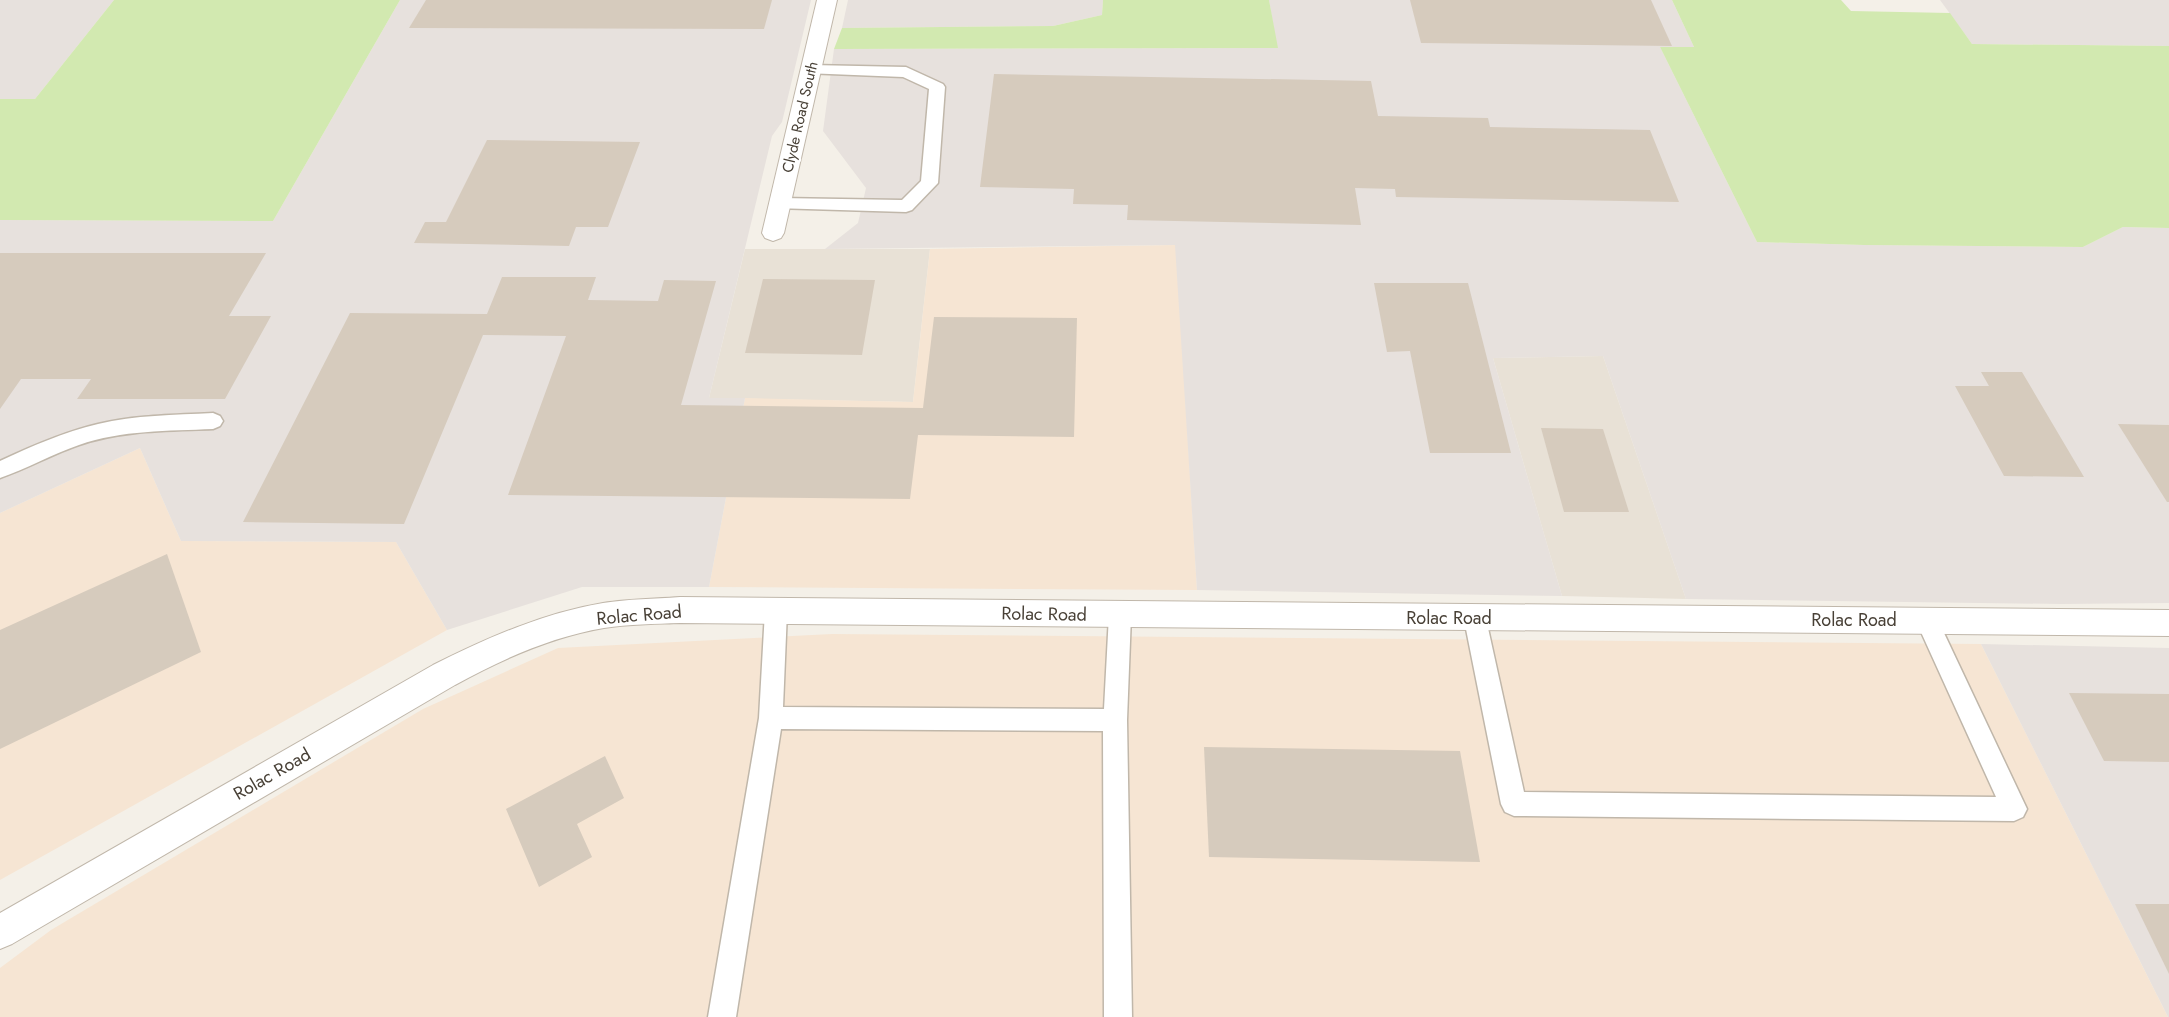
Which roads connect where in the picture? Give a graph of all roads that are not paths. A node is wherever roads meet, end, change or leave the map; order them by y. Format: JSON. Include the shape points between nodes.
{"nodes":[{"id":1,"x":827,"y":0,"type":"edge"},
{"id":2,"x":811,"y":70,"type":"junction"},
{"id":3,"x":780,"y":204,"type":"junction"},
{"id":4,"x":773,"y":233,"type":"dead end"},
{"id":5,"x":213,"y":421,"type":"dead end"},
{"id":6,"x":0,"y":470,"type":"edge"},
{"id":7,"x":776,"y":611,"type":"junction"},
{"id":8,"x":1120,"y":615,"type":"junction"},
{"id":9,"x":1475,"y":618,"type":"junction"},
{"id":10,"x":1927,"y":621,"type":"junction"},
{"id":11,"x":2169,"y":623,"type":"edge"},
{"id":12,"x":771,"y":718,"type":"junction"},
{"id":13,"x":1116,"y":720,"type":"junction"},
{"id":14,"x":0,"y":932,"type":"edge"},
{"id":15,"x":722,"y":1017,"type":"edge"},
{"id":16,"x":1118,"y":1017,"type":"edge"}],
"edges":[{"from":1,"to":2,"type":"street","name":"Clyde Road South"},
{"from":2,"to":3,"type":"street","name":"Clyde Road South"},
{"from":2,"to":3,"type":"lane","via":[[906,72],[937,87],[929,183],[906,206]]},
{"from":3,"to":4,"type":"street","name":"Clyde Road South"},
{"from":5,"to":6,"type":"lane","via":[[146,424],[98,432],[50,447]]},
{"from":7,"to":8,"type":"street","name":"Rolac Road"},
{"from":7,"to":12,"type":"lane"},
{"from":7,"to":14,"type":"street","name":"Rolac Road","via":[[680,610],[605,616],[566,624],[489,650]]},
{"from":8,"to":9,"type":"street","name":"Rolac Road"},
{"from":8,"to":13,"type":"lane"},
{"from":9,"to":10,"type":"street","name":"Rolac Road"},
{"from":9,"to":10,"type":"lane","via":[[1514,804],[2014,809]]},
{"from":10,"to":11,"type":"street","name":"Rolac Road"},
{"from":12,"to":13,"type":"lane"},
{"from":12,"to":15,"type":"lane"},
{"from":13,"to":16,"type":"lane"}]}
